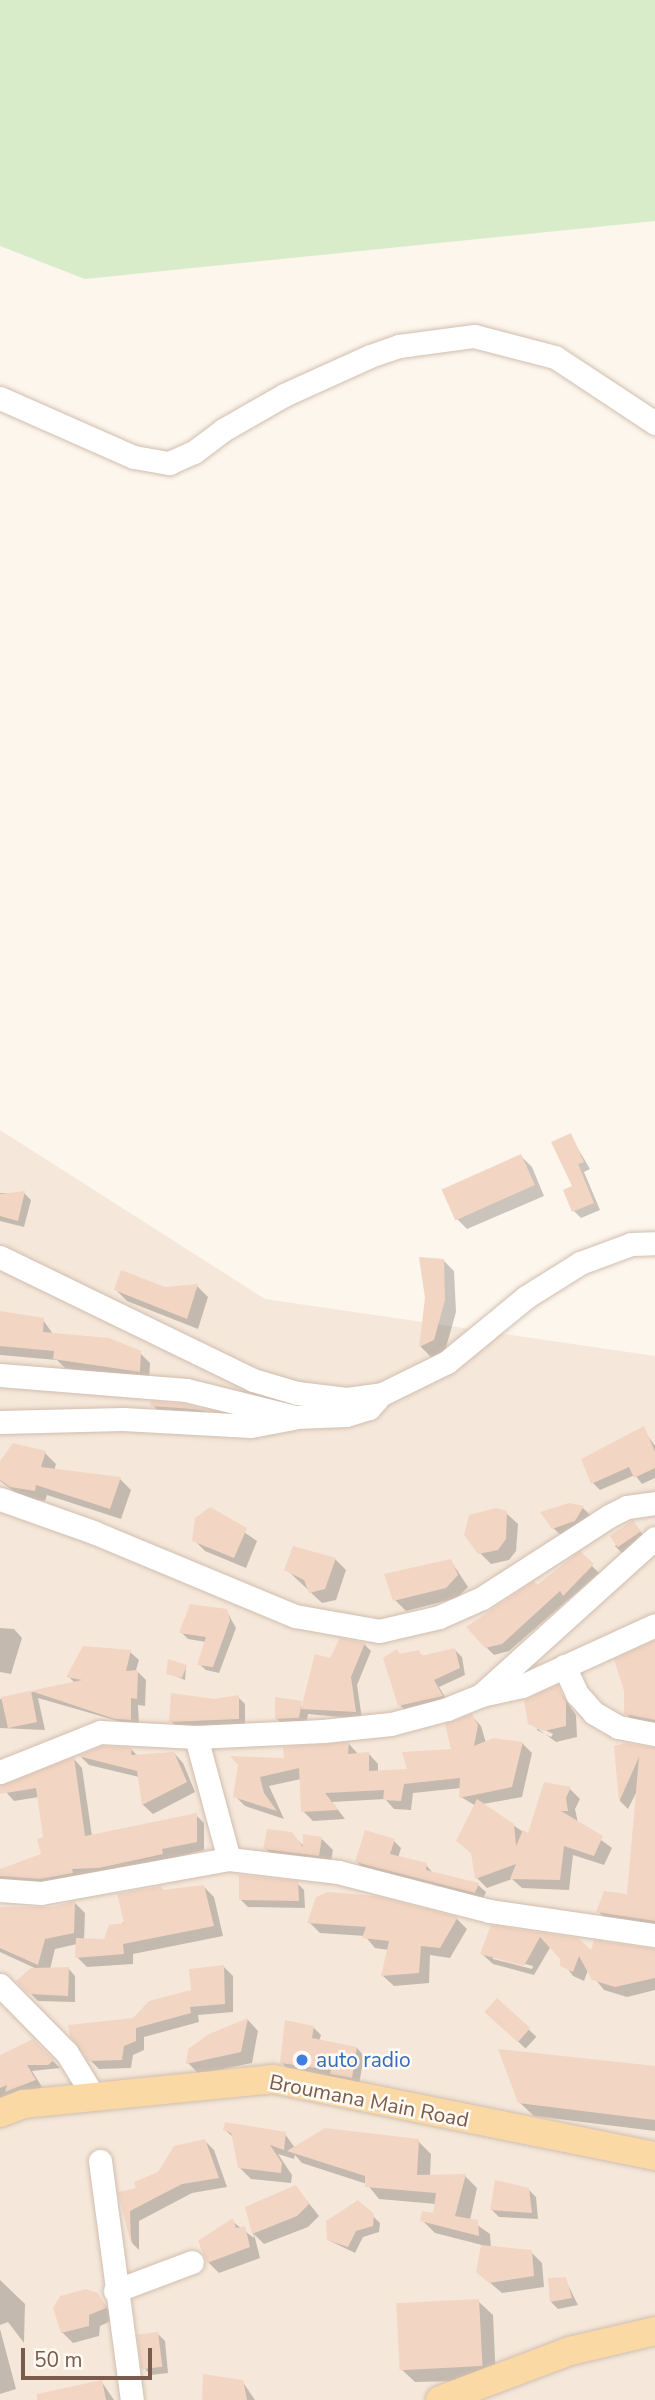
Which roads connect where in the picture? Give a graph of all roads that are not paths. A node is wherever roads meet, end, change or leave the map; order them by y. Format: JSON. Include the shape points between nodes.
{"nodes":[{"id":1,"x":0,"y":398,"type":"edge"},
{"id":2,"x":655,"y":422,"type":"edge"},
{"id":3,"x":655,"y":1243,"type":"edge"},
{"id":4,"x":0,"y":1257,"type":"edge"},
{"id":5,"x":0,"y":1375,"type":"edge"},
{"id":6,"x":253,"y":1380,"type":"junction"},
{"id":7,"x":382,"y":1394,"type":"junction"},
{"id":8,"x":244,"y":1404,"type":"junction"},
{"id":9,"x":295,"y":1417,"type":"junction"},
{"id":10,"x":0,"y":1422,"type":"edge"},
{"id":11,"x":0,"y":1499,"type":"edge"},
{"id":12,"x":655,"y":1503,"type":"edge"},
{"id":13,"x":655,"y":1538,"type":"edge"},
{"id":14,"x":655,"y":1625,"type":"edge"},
{"id":15,"x":564,"y":1665,"type":"junction"},
{"id":16,"x":481,"y":1695,"type":"junction"},
{"id":17,"x":655,"y":1734,"type":"edge"},
{"id":18,"x":196,"y":1737,"type":"junction"},
{"id":19,"x":0,"y":1772,"type":"edge"},
{"id":20,"x":229,"y":1860,"type":"junction"},
{"id":21,"x":0,"y":1890,"type":"edge"},
{"id":22,"x":655,"y":1935,"type":"edge"},
{"id":23,"x":0,"y":1985,"type":"edge"},
{"id":24,"x":94,"y":2097,"type":"junction"},
{"id":25,"x":0,"y":2113,"type":"edge"},
{"id":26,"x":655,"y":2156,"type":"edge"},
{"id":27,"x":100,"y":2161,"type":"dead end"},
{"id":28,"x":192,"y":2262,"type":"dead end"},
{"id":29,"x":115,"y":2291,"type":"junction"},
{"id":30,"x":655,"y":2331,"type":"edge"},
{"id":31,"x":132,"y":2400,"type":"edge"},
{"id":32,"x":440,"y":2400,"type":"edge"}],
"edges":[{"from":1,"to":2,"type":"street","via":[[134,457],[169,463],[284,395],[370,356],[399,346],[474,336],[555,357]]},
{"from":3,"to":7,"type":"street","via":[[631,1244],[580,1263],[526,1297],[447,1362]]},
{"from":4,"to":6,"type":"street"},
{"from":5,"to":8,"type":"street","via":[[186,1390]]},
{"from":6,"to":7,"type":"street","via":[[327,1398]]},
{"from":6,"to":8,"type":"street"},
{"from":7,"to":9,"type":"street","via":[[369,1408],[355,1413]]},
{"from":8,"to":9,"type":"street"},
{"from":9,"to":10,"type":"street","via":[[263,1426],[123,1419]]},
{"from":11,"to":12,"type":"street","via":[[93,1532],[295,1616],[379,1631],[439,1617],[482,1598],[609,1516],[626,1507]]},
{"from":13,"to":16,"type":"street"},
{"from":14,"to":15,"type":"street"},
{"from":15,"to":16,"type":"street","via":[[511,1690]]},
{"from":15,"to":17,"type":"street","via":[[577,1694],[594,1713],[618,1727]]},
{"from":16,"to":18,"type":"street","via":[[391,1724]]},
{"from":18,"to":19,"type":"street","via":[[100,1732]]},
{"from":18,"to":20,"type":"street"},
{"from":20,"to":21,"type":"street","via":[[41,1893]]},
{"from":20,"to":22,"type":"street","via":[[338,1872],[491,1910]]},
{"from":23,"to":24,"type":"street","via":[[61,2045]]},
{"from":24,"to":25,"type":"main road","name":"Broumana Main Road","via":[[24,2104]]},
{"from":24,"to":26,"type":"main road","name":"Broumana Main Road","via":[[273,2079]]},
{"from":27,"to":29,"type":"street"},
{"from":28,"to":29,"type":"street"},
{"from":29,"to":31,"type":"street"},
{"from":30,"to":32,"type":"main road","via":[[570,2351]]}]}
